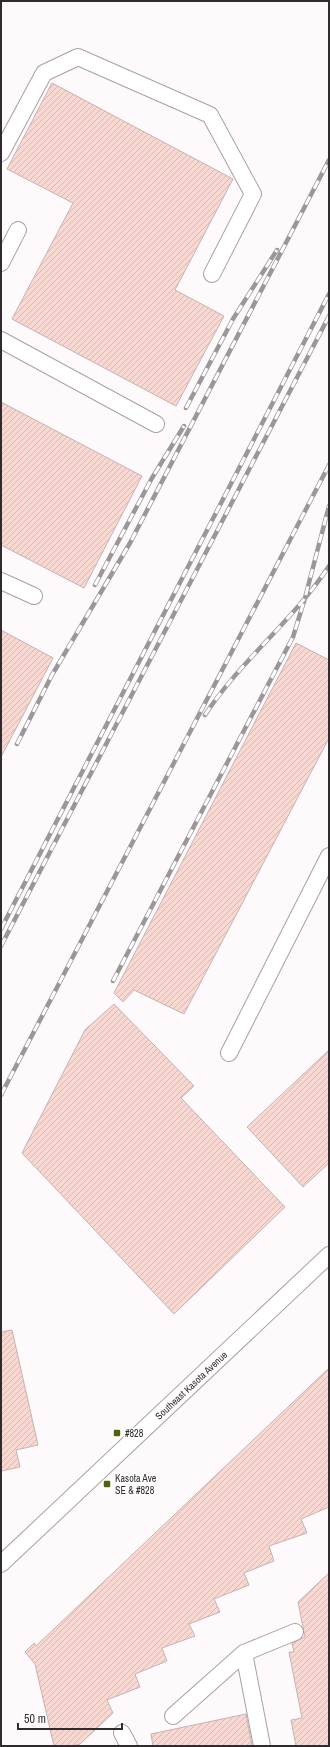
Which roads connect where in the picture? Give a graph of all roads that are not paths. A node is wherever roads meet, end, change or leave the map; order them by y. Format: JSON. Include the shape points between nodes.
{"nodes":[{"id":1,"x":1,"y":153,"type":"edge"},
{"id":2,"x":18,"y":230,"type":"dead end"},
{"id":3,"x":3,"y":255,"type":"edge"},
{"id":4,"x":212,"y":274,"type":"dead end"},
{"id":5,"x":1,"y":340,"type":"edge"},
{"id":6,"x":156,"y":424,"type":"dead end"},
{"id":7,"x":1,"y":581,"type":"edge"},
{"id":8,"x":34,"y":596,"type":"dead end"},
{"id":9,"x":329,"y":856,"type":"edge"},
{"id":10,"x":229,"y":1053,"type":"dead end"},
{"id":11,"x":329,"y":1255,"type":"edge"},
{"id":12,"x":1,"y":1564,"type":"edge"},
{"id":13,"x":295,"y":1632,"type":"dead end"},
{"id":14,"x":244,"y":1653,"type":"junction"},
{"id":15,"x":173,"y":1716,"type":"dead end"},
{"id":16,"x":262,"y":1746,"type":"edge"}],
"edges":[{"from":1,"to":4,"type":"street","via":[[44,73],[78,57],[210,115],[253,194]]},
{"from":2,"to":3,"type":"street"},
{"from":5,"to":6,"type":"street"},
{"from":7,"to":8,"type":"street"},
{"from":9,"to":10,"type":"street"},
{"from":11,"to":12,"type":"street","name":"Southeast Kasota Avenue"},
{"from":13,"to":14,"type":"street"},
{"from":14,"to":15,"type":"street"},
{"from":14,"to":16,"type":"street"}]}
